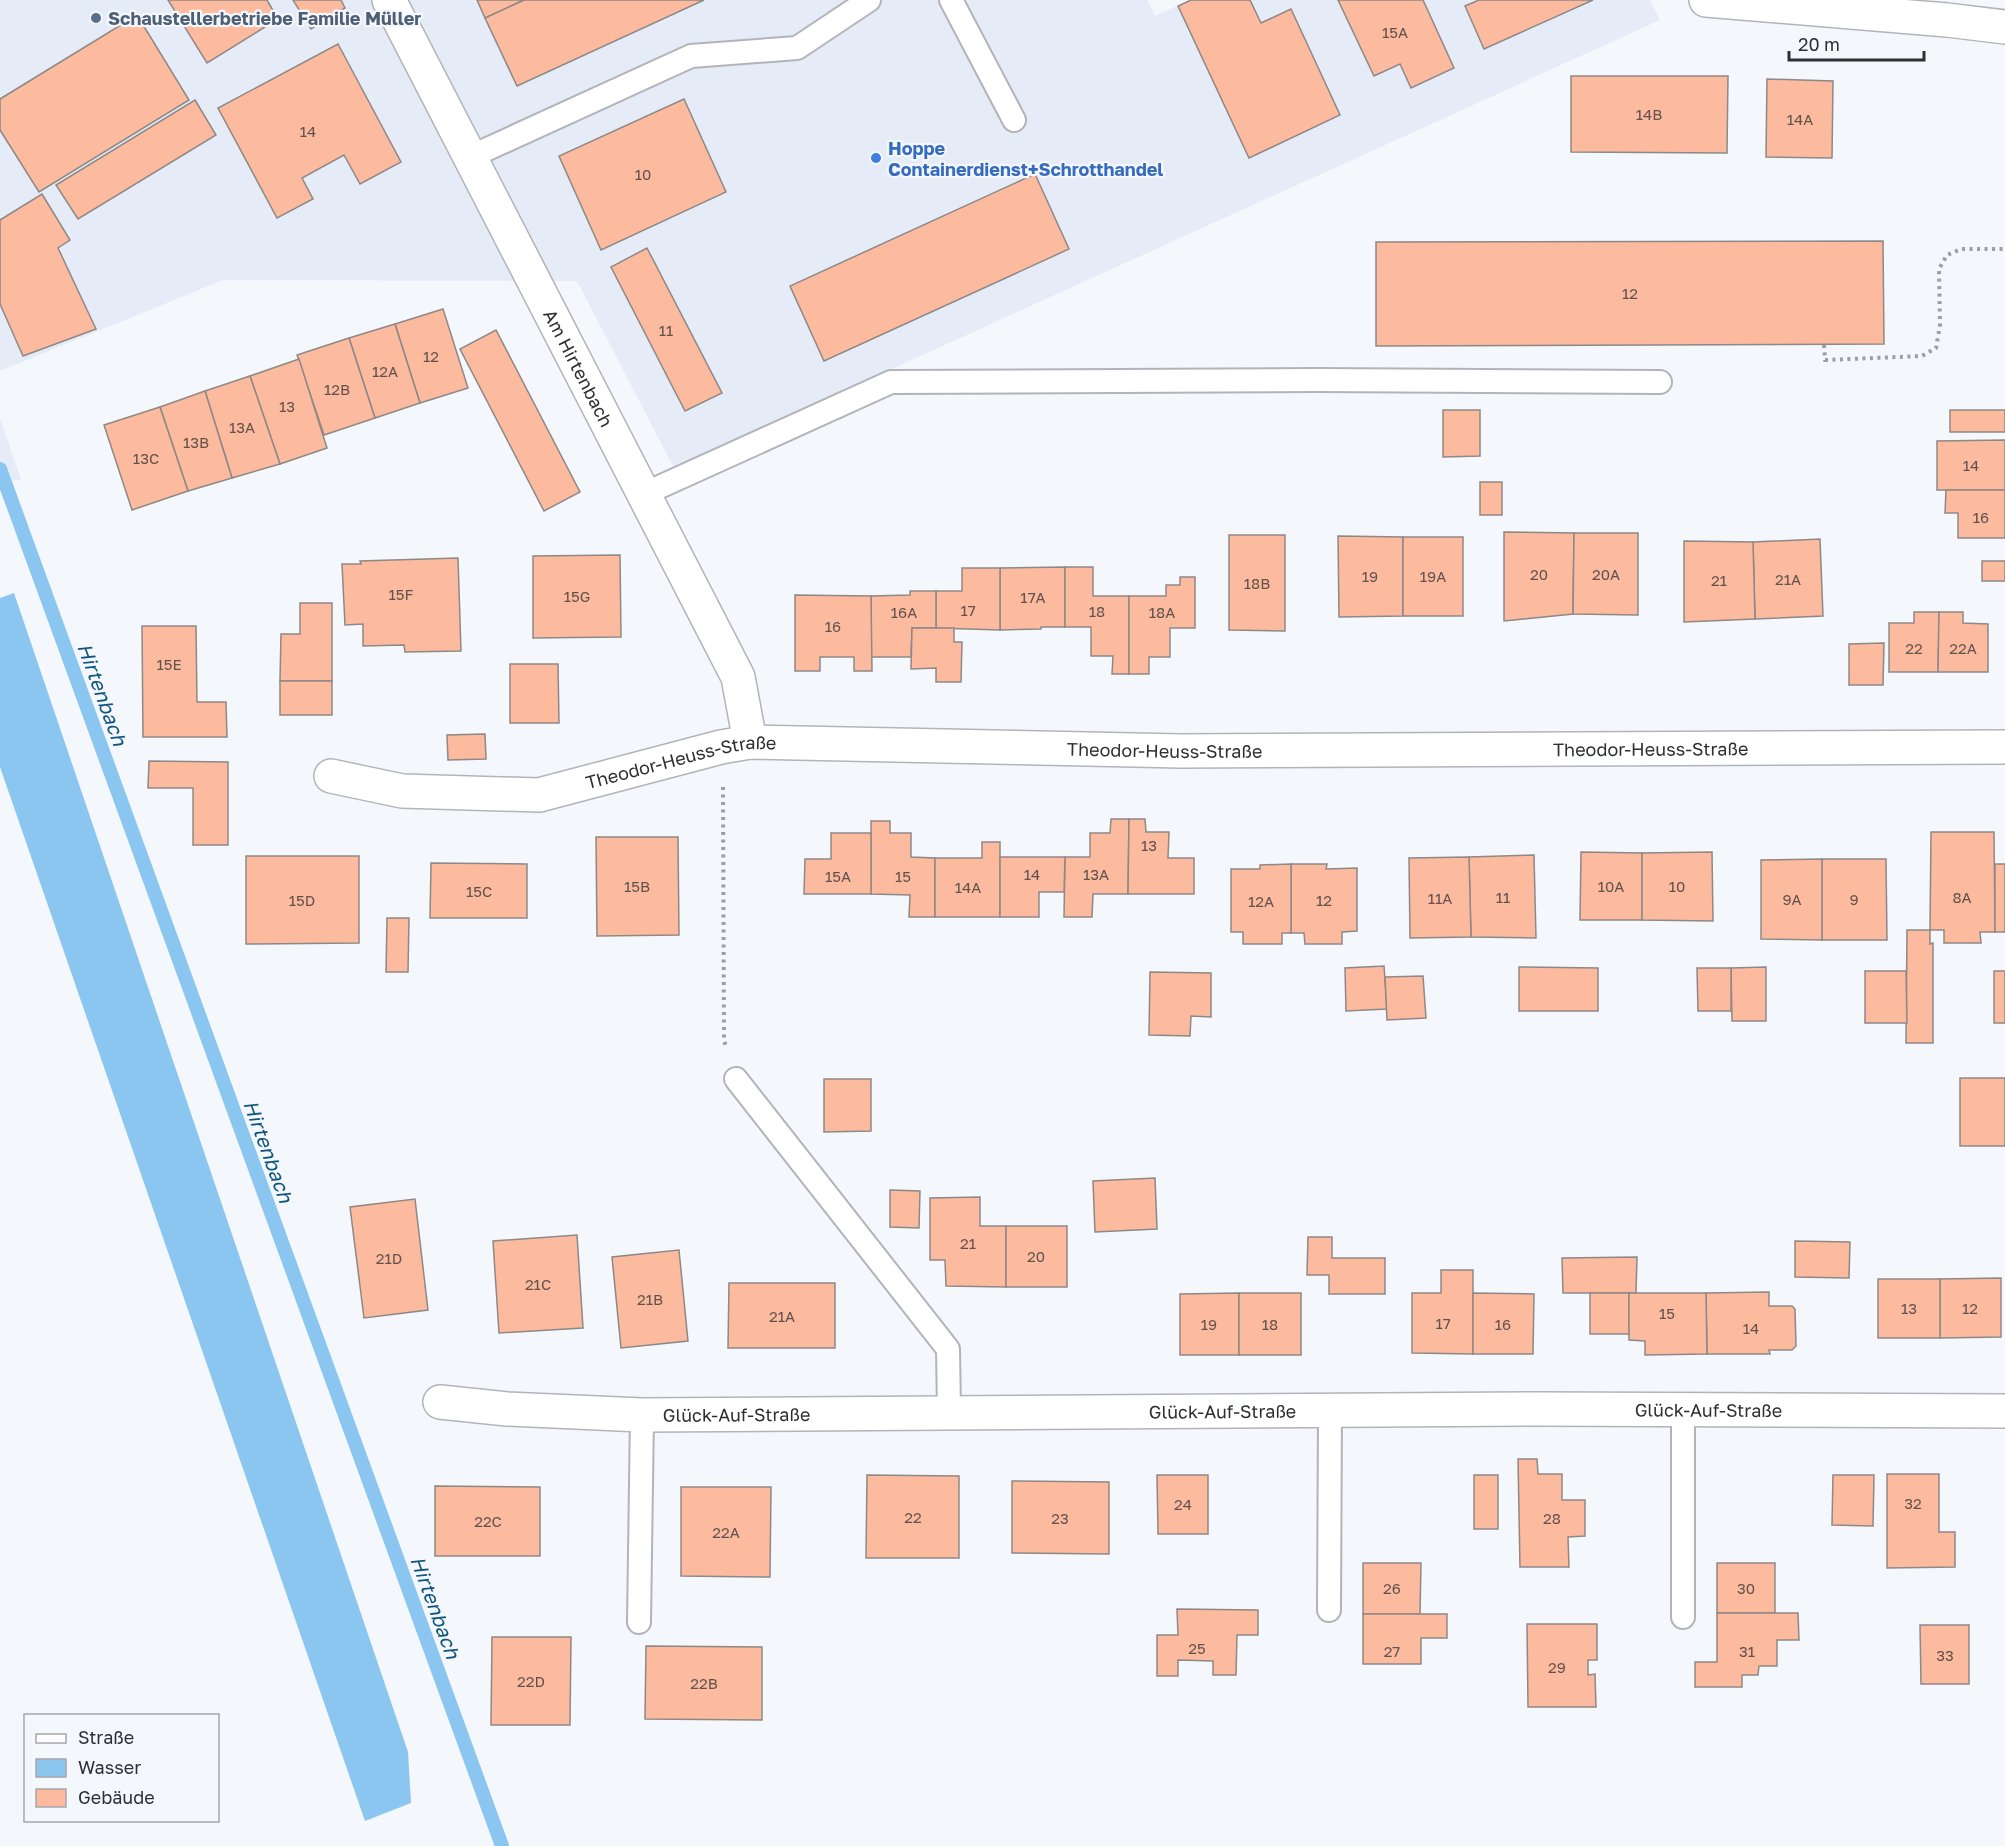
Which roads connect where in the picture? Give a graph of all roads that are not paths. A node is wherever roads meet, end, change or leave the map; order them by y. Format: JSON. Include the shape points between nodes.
{"nodes":[{"id":1,"x":389,"y":0,"type":"edge"},
{"id":2,"x":869,"y":0,"type":"edge"},
{"id":3,"x":951,"y":0,"type":"edge"},
{"id":4,"x":1706,"y":0,"type":"edge"},
{"id":5,"x":2005,"y":27,"type":"edge"},
{"id":6,"x":1014,"y":120,"type":"dead end"},
{"id":7,"x":470,"y":157,"type":"junction"},
{"id":8,"x":1660,"y":382,"type":"dead end"},
{"id":9,"x":644,"y":494,"type":"junction"},
{"id":10,"x":735,"y":744,"type":"junction"},
{"id":11,"x":2005,"y":747,"type":"edge"},
{"id":12,"x":331,"y":776,"type":"dead end"},
{"id":13,"x":736,"y":1079,"type":"road end"},
{"id":14,"x":440,"y":1402,"type":"dead end"},
{"id":15,"x":1683,"y":1410,"type":"junction"},
{"id":16,"x":1330,"y":1411,"type":"junction"},
{"id":17,"x":2005,"y":1411,"type":"edge"},
{"id":18,"x":949,"y":1412,"type":"junction"},
{"id":19,"x":642,"y":1415,"type":"junction"},
{"id":20,"x":1329,"y":1610,"type":"dead end"},
{"id":21,"x":1683,"y":1617,"type":"dead end"},
{"id":22,"x":639,"y":1622,"type":"dead end"}],
"edges":[{"from":1,"to":7,"type":"street","name":"Am Hirtenbach"},
{"from":2,"to":7,"type":"lane","via":[[797,48],[691,56]]},
{"from":3,"to":6,"type":"lane"},
{"from":4,"to":5,"type":"street"},
{"from":7,"to":9,"type":"street","name":"Am Hirtenbach"},
{"from":8,"to":9,"type":"lane","via":[[891,382]]},
{"from":9,"to":10,"type":"street","name":"Am Hirtenbach","via":[[738,677]]},
{"from":10,"to":11,"type":"street","name":"Theodor-Heuss-Straße","via":[[1181,751]]},
{"from":10,"to":12,"type":"street","name":"Theodor-Heuss-Straße","via":[[540,795],[402,791]]},
{"from":13,"to":18,"type":"lane","via":[[948,1349]]},
{"from":14,"to":19,"type":"street","name":"Glück-Auf-Straße"},
{"from":15,"to":16,"type":"street","name":"Glück-Auf-Straße"},
{"from":15,"to":17,"type":"street","name":"Glück-Auf-Straße"},
{"from":15,"to":21,"type":"lane"},
{"from":16,"to":18,"type":"street","name":"Glück-Auf-Straße"},
{"from":16,"to":20,"type":"lane"},
{"from":18,"to":19,"type":"street","name":"Glück-Auf-Straße"},
{"from":19,"to":22,"type":"lane"}]}
